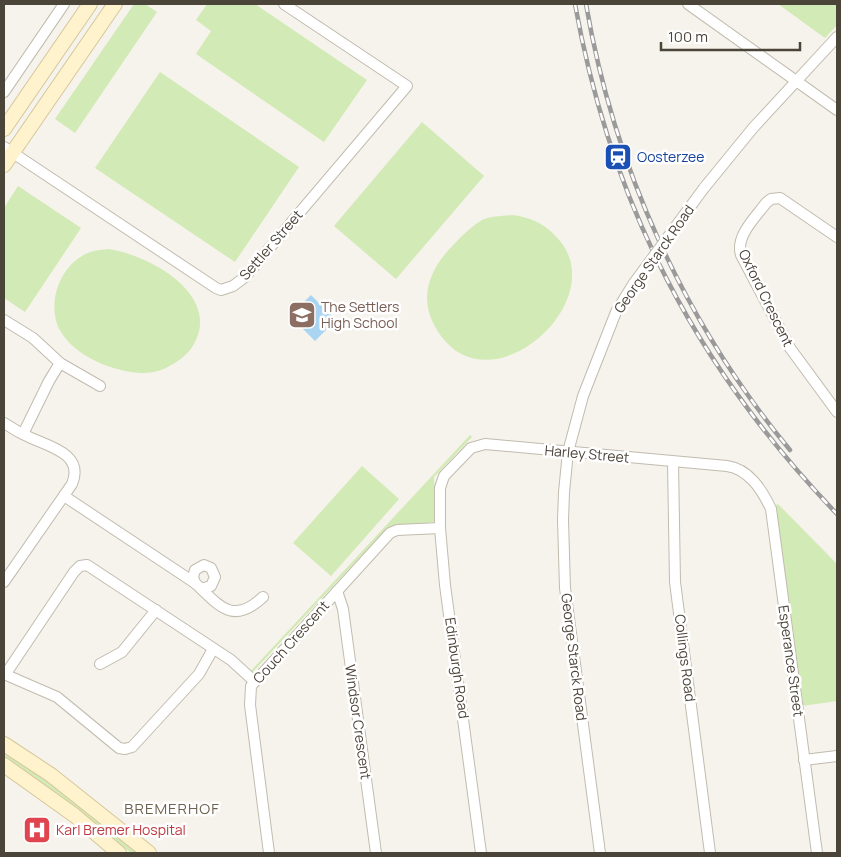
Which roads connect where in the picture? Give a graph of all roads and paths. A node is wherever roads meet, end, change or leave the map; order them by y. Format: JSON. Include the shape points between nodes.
{"nodes":[{"id":1,"x":64,"y":4,"type":"edge"},
{"id":2,"x":90,"y":4,"type":"edge"},
{"id":3,"x":115,"y":4,"type":"edge"},
{"id":4,"x":284,"y":4,"type":"edge"},
{"id":5,"x":688,"y":4,"type":"edge"},
{"id":6,"x":837,"y":37,"type":"edge"},
{"id":7,"x":797,"y":81,"type":"junction"},
{"id":8,"x":4,"y":92,"type":"edge"},
{"id":9,"x":837,"y":110,"type":"edge"},
{"id":10,"x":4,"y":129,"type":"edge"},
{"id":11,"x":8,"y":150,"type":"edge"},
{"id":12,"x":4,"y":164,"type":"edge"},
{"id":13,"x":837,"y":237,"type":"edge"},
{"id":14,"x":4,"y":320,"type":"edge"},
{"id":15,"x":60,"y":363,"type":"junction"},
{"id":16,"x":100,"y":386,"type":"dead end"},
{"id":17,"x":837,"y":412,"type":"edge"},
{"id":18,"x":4,"y":423,"type":"edge"},
{"id":19,"x":23,"y":434,"type":"junction"},
{"id":20,"x":568,"y":452,"type":"junction"},
{"id":21,"x":673,"y":462,"type":"junction"},
{"id":22,"x":748,"y":476,"type":"joint"},
{"id":23,"x":440,"y":482,"type":"joint"},
{"id":24,"x":64,"y":496,"type":"junction"},
{"id":25,"x":440,"y":528,"type":"junction"},
{"id":26,"x":7,"y":571,"type":"edge"},
{"id":27,"x":4,"y":582,"type":"edge"},
{"id":28,"x":337,"y":591,"type":"junction"},
{"id":29,"x":264,"y":597,"type":"dead end"},
{"id":30,"x":156,"y":610,"type":"junction"},
{"id":31,"x":214,"y":649,"type":"junction"},
{"id":32,"x":100,"y":664,"type":"dead end"},
{"id":33,"x":4,"y":674,"type":"edge"},
{"id":34,"x":254,"y":681,"type":"junction"},
{"id":35,"x":4,"y":744,"type":"edge"},
{"id":36,"x":837,"y":756,"type":"edge"},
{"id":37,"x":804,"y":760,"type":"junction"},
{"id":38,"x":4,"y":765,"type":"edge"},
{"id":39,"x":119,"y":853,"type":"edge"},
{"id":40,"x":149,"y":853,"type":"edge"},
{"id":41,"x":269,"y":853,"type":"edge"},
{"id":42,"x":376,"y":853,"type":"edge"},
{"id":43,"x":481,"y":853,"type":"edge"},
{"id":44,"x":600,"y":853,"type":"edge"},
{"id":45,"x":710,"y":853,"type":"edge"},
{"id":46,"x":817,"y":853,"type":"edge"}],
"edges":[{"from":1,"to":8,"type":"street"},
{"from":2,"to":10,"type":"main road"},
{"from":3,"to":11,"type":"main road"},
{"from":4,"to":11,"type":"street","name":"Settler Street","via":[[407,86],[245,277],[233,286],[221,290]]},
{"from":5,"to":7,"type":"street"},
{"from":6,"to":7,"type":"street","name":"George Starck Road"},
{"from":7,"to":9,"type":"street"},
{"from":7,"to":20,"type":"street","name":"George Starck Road","bridge":true,"via":[[704,188],[616,312],[598,353],[574,423]]},
{"from":11,"to":12,"type":"main road"},
{"from":13,"to":17,"type":"street","name":"Oxford Crescent","via":[[780,198],[766,203],[739,246],[785,340]]},
{"from":14,"to":15,"type":"street","via":[[38,342]]},
{"from":15,"to":16,"type":"street"},
{"from":15,"to":19,"type":"street"},
{"from":18,"to":19,"type":"street"},
{"from":19,"to":24,"type":"street","via":[[58,449],[72,463],[75,476]]},
{"from":20,"to":21,"type":"street","name":"Harley Street"},
{"from":20,"to":23,"type":"street","name":"Harley Street","via":[[477,445]]},
{"from":20,"to":44,"type":"street","name":"George Starck Road","via":[[563,520],[565,588]]},
{"from":21,"to":22,"type":"street","name":"Harley Street","via":[[732,467]]},
{"from":21,"to":45,"type":"street","name":"Collings Road","via":[[675,582]]},
{"from":22,"to":37,"type":"street","name":"Esperance Street","via":[[771,509]]},
{"from":23,"to":25,"type":"street","name":"Edinburgh Road"},
{"from":24,"to":26,"type":"street"},
{"from":24,"to":29,"type":"street","via":[[178,573],[197,582],[212,600],[233,612],[246,610]]},
{"from":25,"to":28,"type":"street","name":"Couch Crescent","via":[[390,533]]},
{"from":25,"to":43,"type":"street","name":"Edinburgh Road"},
{"from":26,"to":27,"type":"street"},
{"from":28,"to":34,"type":"street","name":"Couch Crescent"},
{"from":28,"to":42,"type":"street","name":"Windsor Crescent","via":[[343,609]]},
{"from":30,"to":31,"type":"street"},
{"from":30,"to":32,"type":"street","via":[[122,652]]},
{"from":30,"to":33,"type":"street","via":[[91,566],[80,566]]},
{"from":31,"to":33,"type":"street","via":[[198,674],[132,747],[125,750],[57,697]]},
{"from":31,"to":34,"type":"street"},
{"from":34,"to":41,"type":"street","name":"Couch Crescent","via":[[249,696]]},
{"from":35,"to":40,"type":"main road","via":[[59,781]]},
{"from":36,"to":37,"type":"street"},
{"from":37,"to":46,"type":"street","name":"Esperance Street"},
{"from":38,"to":39,"type":"main road","via":[[74,815]]}]}
